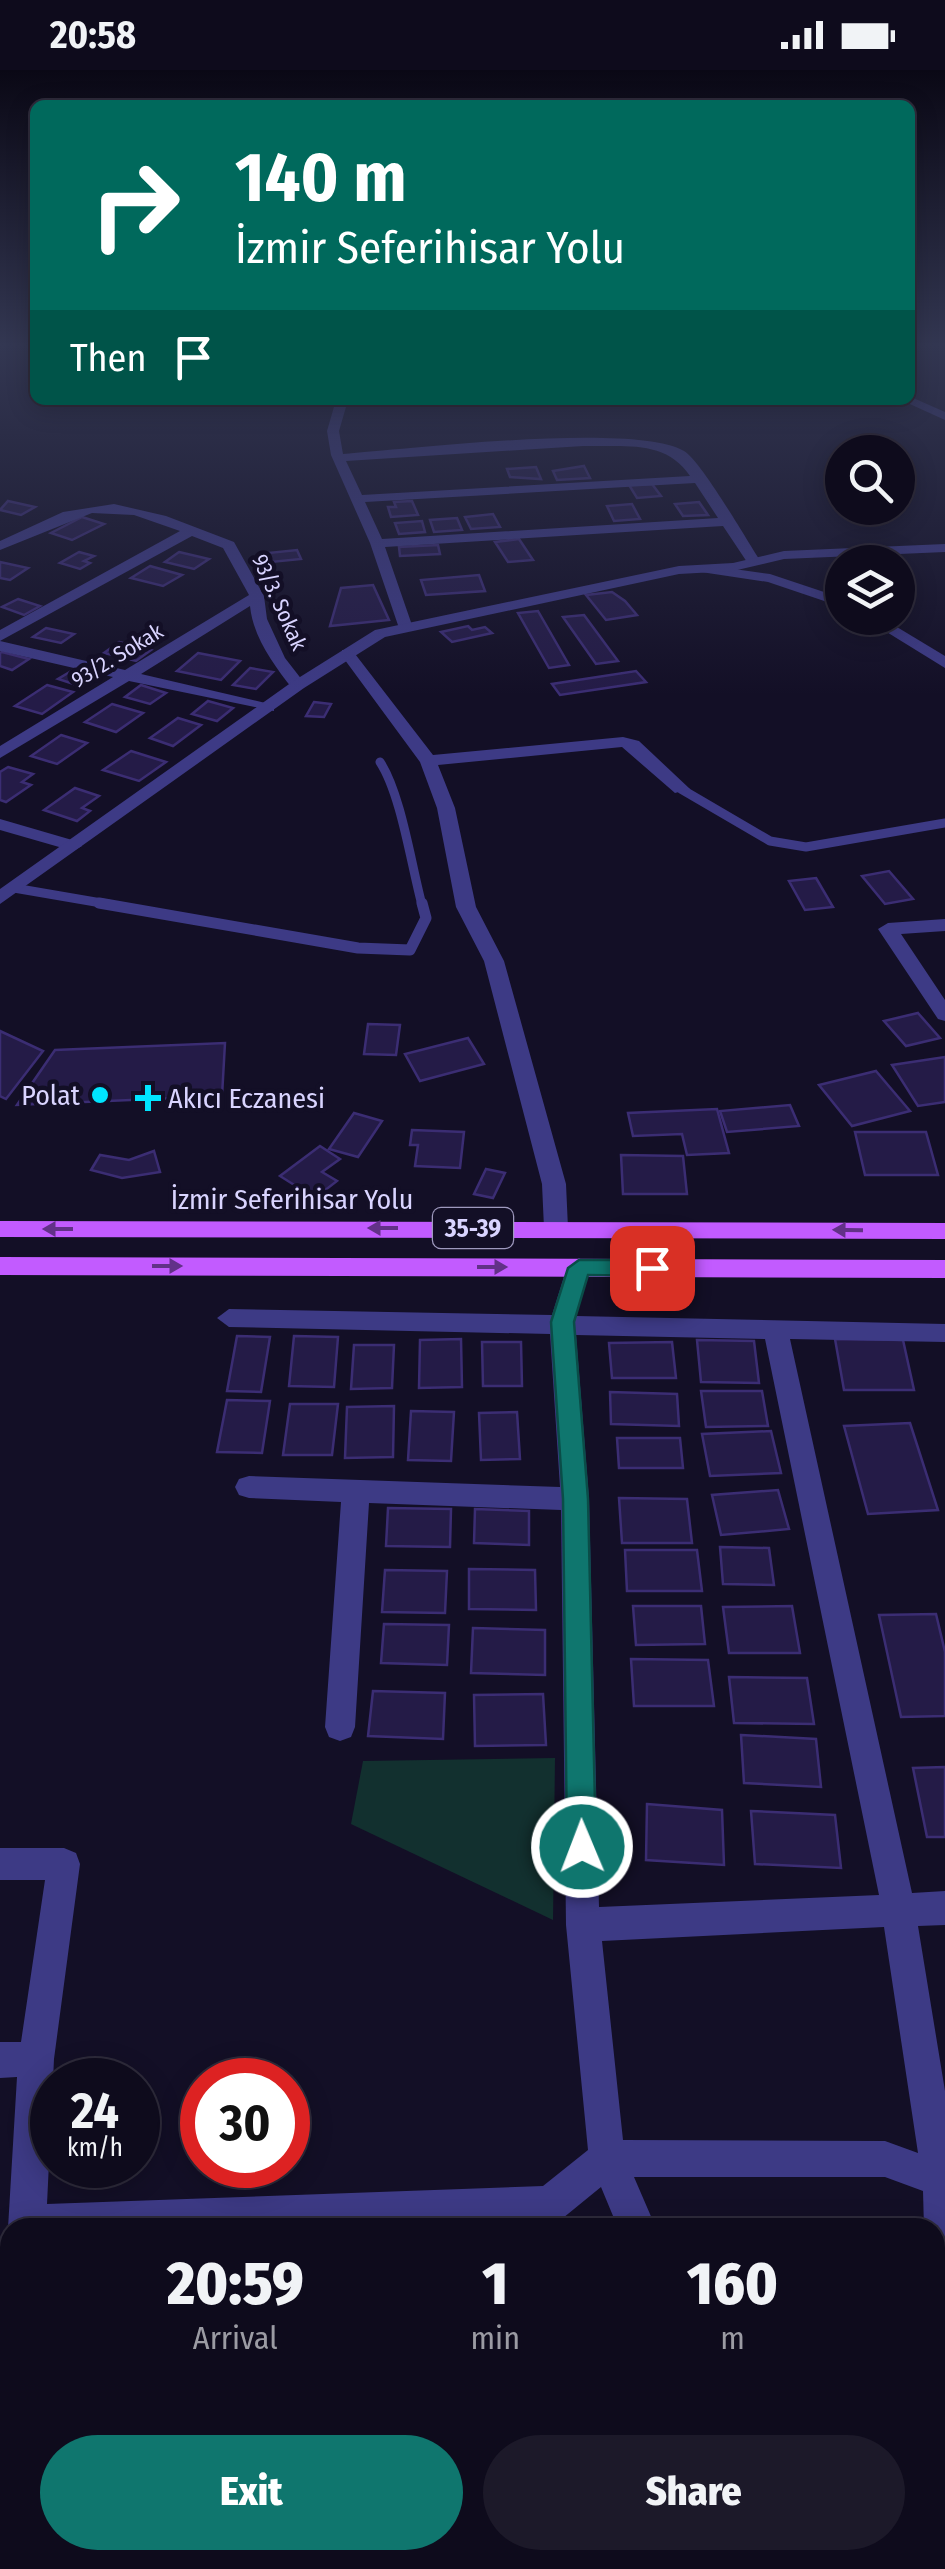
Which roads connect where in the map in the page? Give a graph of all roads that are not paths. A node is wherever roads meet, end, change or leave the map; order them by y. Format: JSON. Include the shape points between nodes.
{"nodes":[{"id":1,"x":340,"y":462,"type":"edge"},
{"id":2,"x":688,"y":462,"type":"edge"},
{"id":3,"x":701,"y":479,"type":"junction"},
{"id":4,"x":356,"y":499,"type":"junction"},
{"id":5,"x":724,"y":522,"type":"junction"},
{"id":6,"x":191,"y":531,"type":"junction"},
{"id":7,"x":377,"y":543,"type":"junction"},
{"id":8,"x":0,"y":546,"type":"edge"},
{"id":9,"x":945,"y":548,"type":"edge"},
{"id":10,"x":754,"y":562,"type":"junction"},
{"id":11,"x":706,"y":568,"type":"junction"},
{"id":12,"x":257,"y":596,"type":"junction"},
{"id":13,"x":825,"y":597,"type":"edge"},
{"id":14,"x":405,"y":628,"type":"junction"},
{"id":15,"x":899,"y":635,"type":"edge"},
{"id":16,"x":0,"y":636,"type":"edge"},
{"id":17,"x":0,"y":646,"type":"edge"},
{"id":18,"x":348,"y":654,"type":"junction"},
{"id":19,"x":945,"y":664,"type":"edge"},
{"id":20,"x":126,"y":676,"type":"junction"},
{"id":21,"x":298,"y":684,"type":"junction"},
{"id":22,"x":268,"y":708,"type":"junction"},
{"id":23,"x":0,"y":752,"type":"edge"},
{"id":24,"x":428,"y":760,"type":"junction"},
{"id":25,"x":380,"y":762,"type":"dead end"},
{"id":26,"x":681,"y":789,"type":"joint"},
{"id":27,"x":945,"y":823,"type":"edge"},
{"id":28,"x":0,"y":824,"type":"edge"},
{"id":29,"x":73,"y":846,"type":"junction"},
{"id":30,"x":7,"y":893,"type":"edge"},
{"id":31,"x":945,"y":925,"type":"edge"},
{"id":32,"x":941,"y":1003,"type":"edge"},
{"id":33,"x":556,"y":1228,"type":"junction"},
{"id":34,"x":0,"y":1229,"type":"edge"},
{"id":35,"x":945,"y":1231,"type":"edge"},
{"id":36,"x":0,"y":1266,"type":"edge"},
{"id":37,"x":579,"y":1268,"type":"junction"},
{"id":38,"x":945,"y":1269,"type":"edge"},
{"id":39,"x":229,"y":1318,"type":"dead end"},
{"id":40,"x":562,"y":1322,"type":"junction"},
{"id":41,"x":776,"y":1332,"type":"junction"},
{"id":42,"x":945,"y":1333,"type":"edge"},
{"id":43,"x":249,"y":1487,"type":"dead end"},
{"id":44,"x":356,"y":1491,"type":"junction"},
{"id":45,"x":576,"y":1499,"type":"junction"},
{"id":46,"x":340,"y":1728,"type":"dead end"},
{"id":47,"x":0,"y":1864,"type":"edge"},
{"id":48,"x":898,"y":1907,"type":"junction"},
{"id":49,"x":945,"y":1908,"type":"edge"},
{"id":50,"x":583,"y":1924,"type":"junction"},
{"id":51,"x":18,"y":2059,"type":"edge"},
{"id":52,"x":607,"y":2158,"type":"junction"},
{"id":53,"x":943,"y":2180,"type":"edge"},
{"id":54,"x":27,"y":2218,"type":"edge"},
{"id":55,"x":217,"y":2218,"type":"edge"},
{"id":56,"x":632,"y":2218,"type":"edge"},
{"id":57,"x":944,"y":2218,"type":"edge"}],
"edges":[{"from":1,"to":4,"type":"street"},
{"from":2,"to":3,"type":"street"},
{"from":3,"to":4,"type":"street"},
{"from":3,"to":5,"type":"street"},
{"from":4,"to":7,"type":"street"},
{"from":5,"to":7,"type":"street"},
{"from":5,"to":10,"type":"street"},
{"from":6,"to":8,"type":"street","name":"93/3. Sokak","via":[[114,504],[54,518]]},
{"from":6,"to":12,"type":"street","name":"93/3. Sokak","via":[[229,546]]},
{"from":6,"to":16,"type":"street"},
{"from":7,"to":14,"type":"street"},
{"from":9,"to":10,"type":"street","via":[[784,554]]},
{"from":10,"to":11,"type":"street"},
{"from":11,"to":13,"type":"street","via":[[770,578]]},
{"from":11,"to":14,"type":"street"},
{"from":12,"to":20,"type":"street","name":"93/2. Sokak"},
{"from":12,"to":21,"type":"street","name":"93/3. Sokak","via":[[258,619]]},
{"from":14,"to":18,"type":"street","via":[[380,633]]},
{"from":15,"to":19,"type":"street"},
{"from":17,"to":20,"type":"street"},
{"from":18,"to":21,"type":"street"},
{"from":18,"to":24,"type":"street"},
{"from":20,"to":22,"type":"street"},
{"from":20,"to":23,"type":"street","name":"93/2. Sokak"},
{"from":21,"to":22,"type":"street","name":"93/3. Sokak"},
{"from":22,"to":29,"type":"street","name":"93/3. Sokak"},
{"from":24,"to":26,"type":"street","via":[[622,742]]},
{"from":24,"to":33,"type":"street","via":[[446,808],[466,907],[494,961],[554,1184]]},
{"from":25,"to":30,"type":"lane","via":[[395,785],[426,918],[410,950]]},
{"from":26,"to":27,"type":"lane","via":[[770,841],[806,847]]},
{"from":28,"to":29,"type":"street"},
{"from":29,"to":30,"type":"street","name":"93/3. Sokak"},
{"from":31,"to":32,"type":"street","via":[[888,929]]},
{"from":33,"to":34,"type":"main road","name":"İzmir Seferihisar Yolu","number":"35-39","one_way":true},
{"from":35,"to":33,"type":"main road","name":"İzmir Seferihisar Yolu","number":"35-39","one_way":true},
{"from":36,"to":37,"type":"main road","number":"35-39","one_way":true},
{"from":37,"to":38,"type":"main road","number":"35-39"},
{"from":37,"to":40,"type":"street"},
{"from":39,"to":40,"type":"street"},
{"from":40,"to":41,"type":"street"},
{"from":40,"to":45,"type":"street"},
{"from":41,"to":42,"type":"street"},
{"from":41,"to":48,"type":"street"},
{"from":43,"to":44,"type":"street"},
{"from":44,"to":45,"type":"street"},
{"from":44,"to":46,"type":"street"},
{"from":45,"to":50,"type":"street"},
{"from":47,"to":51,"type":"street","via":[[64,1864]]},
{"from":48,"to":49,"type":"street"},
{"from":48,"to":50,"type":"street"},
{"from":48,"to":53,"type":"street"},
{"from":50,"to":52,"type":"street"},
{"from":51,"to":54,"type":"street"},
{"from":52,"to":53,"type":"street","via":[[885,2160]]},
{"from":52,"to":55,"type":"street","via":[[550,2204]]},
{"from":52,"to":56,"type":"street"},
{"from":53,"to":57,"type":"street"}]}
